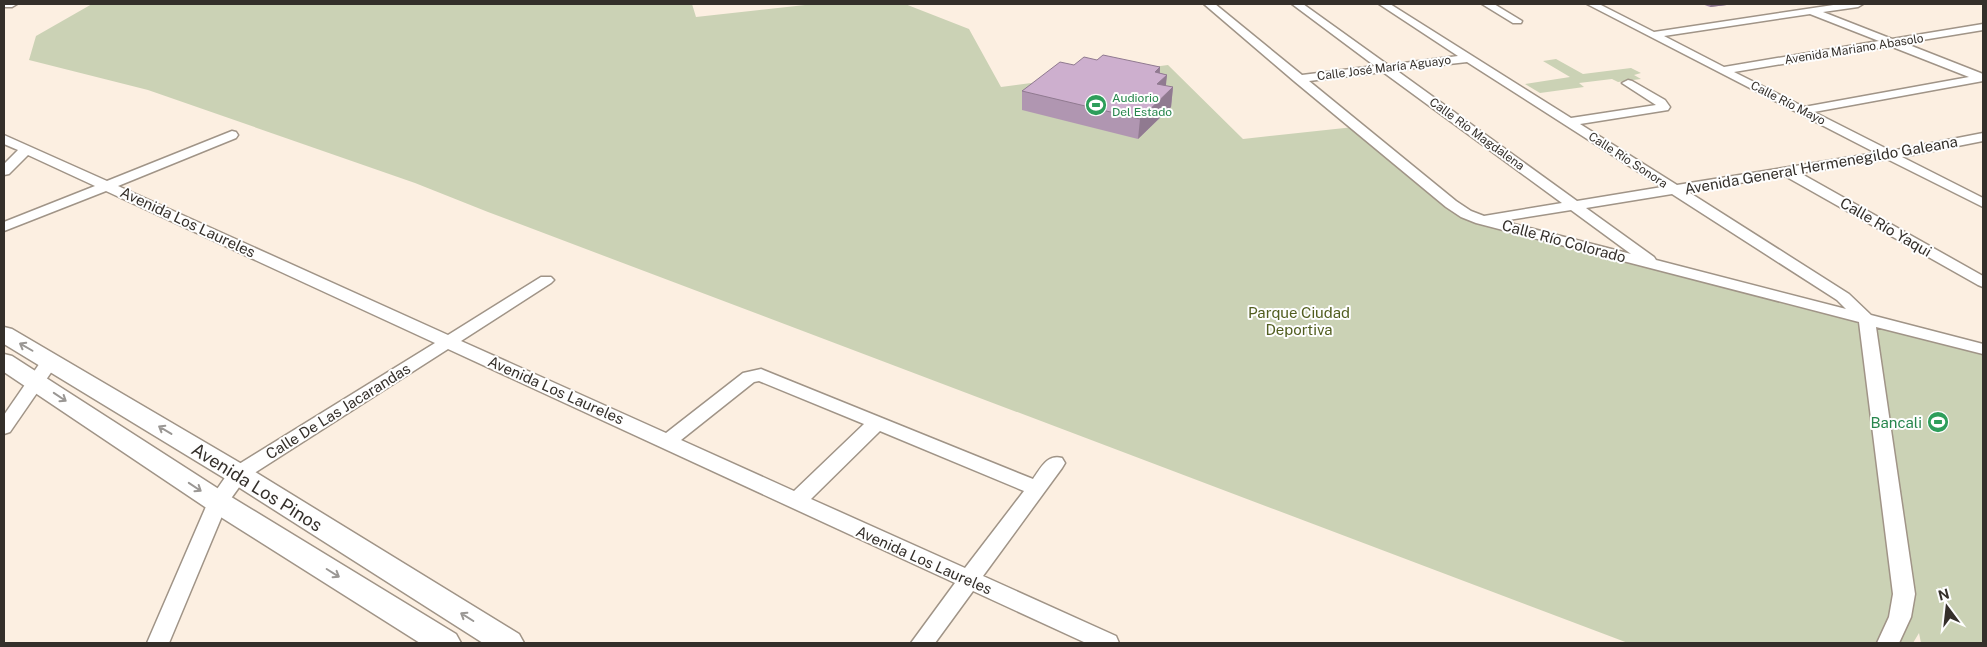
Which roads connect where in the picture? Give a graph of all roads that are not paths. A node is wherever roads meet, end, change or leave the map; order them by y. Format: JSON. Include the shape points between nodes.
{"nodes":[{"id":1,"x":4,"y":4,"type":"edge"},
{"id":2,"x":12,"y":4,"type":"edge"},
{"id":3,"x":1209,"y":4,"type":"edge"},
{"id":4,"x":1297,"y":4,"type":"edge"},
{"id":5,"x":1384,"y":4,"type":"edge"},
{"id":6,"x":1486,"y":4,"type":"edge"},
{"id":7,"x":1594,"y":4,"type":"edge"},
{"id":8,"x":1793,"y":4,"type":"edge"},
{"id":9,"x":1858,"y":4,"type":"edge"},
{"id":10,"x":1811,"y":11,"type":"junction"},
{"id":11,"x":1517,"y":21,"type":"dead end"},
{"id":12,"x":1983,"y":27,"type":"edge"},
{"id":13,"x":1653,"y":35,"type":"junction"},
{"id":14,"x":1894,"y":43,"type":"junction"},
{"id":15,"x":1470,"y":58,"type":"junction"},
{"id":16,"x":1387,"y":68,"type":"junction"},
{"id":17,"x":1725,"y":70,"type":"junction"},
{"id":18,"x":1982,"y":78,"type":"edge"},
{"id":19,"x":1298,"y":79,"type":"junction"},
{"id":20,"x":1628,"y":83,"type":"dead end"},
{"id":21,"x":1803,"y":111,"type":"junction"},
{"id":22,"x":1569,"y":122,"type":"junction"},
{"id":23,"x":232,"y":135,"type":"dead end"},
{"id":24,"x":1983,"y":137,"type":"edge"},
{"id":25,"x":11,"y":144,"type":"edge"},
{"id":26,"x":1890,"y":155,"type":"junction"},
{"id":27,"x":4,"y":171,"type":"edge"},
{"id":28,"x":1788,"y":172,"type":"junction"},
{"id":29,"x":106,"y":185,"type":"junction"},
{"id":30,"x":1674,"y":190,"type":"junction"},
{"id":31,"x":1983,"y":203,"type":"edge"},
{"id":32,"x":1576,"y":205,"type":"junction"},
{"id":33,"x":1482,"y":220,"type":"junction"},
{"id":34,"x":4,"y":227,"type":"edge"},
{"id":35,"x":1656,"y":265,"type":"junction"},
{"id":36,"x":546,"y":280,"type":"dead end"},
{"id":37,"x":1983,"y":282,"type":"edge"},
{"id":38,"x":1867,"y":320,"type":"junction"},
{"id":39,"x":4,"y":334,"type":"edge"},
{"id":40,"x":450,"y":342,"type":"junction"},
{"id":41,"x":1983,"y":349,"type":"edge"},
{"id":42,"x":4,"y":362,"type":"edge"},
{"id":43,"x":43,"y":371,"type":"junction"},
{"id":44,"x":876,"y":424,"type":"junction"},
{"id":45,"x":4,"y":428,"type":"edge"},
{"id":46,"x":668,"y":441,"type":"junction"},
{"id":47,"x":1055,"y":463,"type":"dead end"},
{"id":48,"x":238,"y":474,"type":"junction"},
{"id":49,"x":1036,"y":488,"type":"junction"},
{"id":50,"x":796,"y":501,"type":"junction"},
{"id":51,"x":218,"y":502,"type":"junction"},
{"id":52,"x":969,"y":580,"type":"junction"},
{"id":53,"x":158,"y":643,"type":"edge"},
{"id":54,"x":445,"y":643,"type":"edge"},
{"id":55,"x":506,"y":643,"type":"edge"},
{"id":56,"x":922,"y":643,"type":"edge"},
{"id":57,"x":1108,"y":643,"type":"edge"},
{"id":58,"x":1888,"y":643,"type":"edge"}],
"edges":[{"from":1,"to":2,"type":"street"},
{"from":3,"to":19,"type":"street","name":"Calle Río Colorado"},
{"from":4,"to":16,"type":"street","name":"Calle Río Magdalena"},
{"from":5,"to":15,"type":"street","name":"Calle Río Sonora"},
{"from":6,"to":11,"type":"street"},
{"from":7,"to":13,"type":"street","name":"Calle Río Mayo"},
{"from":8,"to":10,"type":"street"},
{"from":9,"to":10,"type":"street"},
{"from":10,"to":13,"type":"street"},
{"from":10,"to":14,"type":"street"},
{"from":12,"to":14,"type":"street","name":"Avenida Mariano Abasolo"},
{"from":13,"to":17,"type":"street","name":"Calle Río Mayo"},
{"from":14,"to":17,"type":"street","name":"Avenida Mariano Abasolo"},
{"from":14,"to":18,"type":"street"},
{"from":15,"to":16,"type":"street","name":"Calle José María Aguayo"},
{"from":15,"to":22,"type":"street","name":"Calle Río Sonora"},
{"from":16,"to":19,"type":"street","name":"Calle José María Aguayo"},
{"from":16,"to":32,"type":"street","name":"Calle Río Magdalena"},
{"from":17,"to":21,"type":"street","name":"Calle Río Mayo"},
{"from":18,"to":21,"type":"street"},
{"from":19,"to":33,"type":"street","name":"Calle Río Colorado","via":[[1451,204]]},
{"from":20,"to":22,"type":"street","via":[[1664,107]]},
{"from":21,"to":26,"type":"street","name":"Calle Río Mayo"},
{"from":22,"to":30,"type":"street","name":"Calle Río Sonora"},
{"from":23,"to":29,"type":"street"},
{"from":24,"to":26,"type":"street","name":"Avenida General Hermenegildo Galeana"},
{"from":25,"to":27,"type":"street"},
{"from":25,"to":29,"type":"street","name":"Avenida Los Laureles"},
{"from":26,"to":28,"type":"street","name":"Avenida General Hermenegildo Galeana"},
{"from":26,"to":31,"type":"street","name":"Calle Río Mayo"},
{"from":28,"to":30,"type":"street","name":"Avenida General Hermenegildo Galeana"},
{"from":28,"to":37,"type":"street","name":"Calle Río Yaqui"},
{"from":29,"to":34,"type":"street"},
{"from":29,"to":40,"type":"street","name":"Avenida Los Laureles"},
{"from":30,"to":32,"type":"street","name":"Avenida General Hermenegildo Galeana"},
{"from":30,"to":38,"type":"street","name":"Calle Río Sonora","via":[[1843,297]]},
{"from":32,"to":33,"type":"street","name":"Avenida General Hermenegildo Galeana"},
{"from":32,"to":35,"type":"street","name":"Calle Río Magdalena"},
{"from":33,"to":35,"type":"street","name":"Calle Río Colorado"},
{"from":35,"to":38,"type":"street","name":"Calle Río Colorado"},
{"from":36,"to":40,"type":"street","name":"Calle De Las Jacarandas"},
{"from":38,"to":41,"type":"street","name":"Calle Río Colorado"},
{"from":38,"to":58,"type":"street","via":[[1904,594],[1900,617]]},
{"from":43,"to":39,"type":"street","name":"Avenida Los Pinos","one_way":true},
{"from":40,"to":46,"type":"street","name":"Avenida Los Laureles"},
{"from":40,"to":48,"type":"street","name":"Calle De Las Jacarandas"},
{"from":42,"to":43,"type":"street","name":"Avenida Los Pinos"},
{"from":43,"to":45,"type":"street"},
{"from":48,"to":43,"type":"street","name":"Avenida Los Pinos","one_way":true},
{"from":43,"to":51,"type":"street","name":"Avenida Los Pinos","one_way":true},
{"from":44,"to":46,"type":"street","via":[[760,375],[749,377]]},
{"from":44,"to":49,"type":"street"},
{"from":44,"to":50,"type":"street"},
{"from":46,"to":50,"type":"street","name":"Avenida Los Laureles"},
{"from":47,"to":49,"type":"street"},
{"from":48,"to":51,"type":"street","name":"Calle De Las Jacarandas"},
{"from":55,"to":48,"type":"street","name":"Avenida Los Pinos","one_way":true},
{"from":49,"to":52,"type":"street"},
{"from":50,"to":52,"type":"street","name":"Avenida Los Laureles"},
{"from":51,"to":53,"type":"street","name":"Calle De Las Jacarandas"},
{"from":51,"to":54,"type":"street","name":"Avenida Los Pinos","one_way":true},
{"from":52,"to":56,"type":"street"},
{"from":52,"to":57,"type":"street","name":"Avenida Los Laureles"}]}
